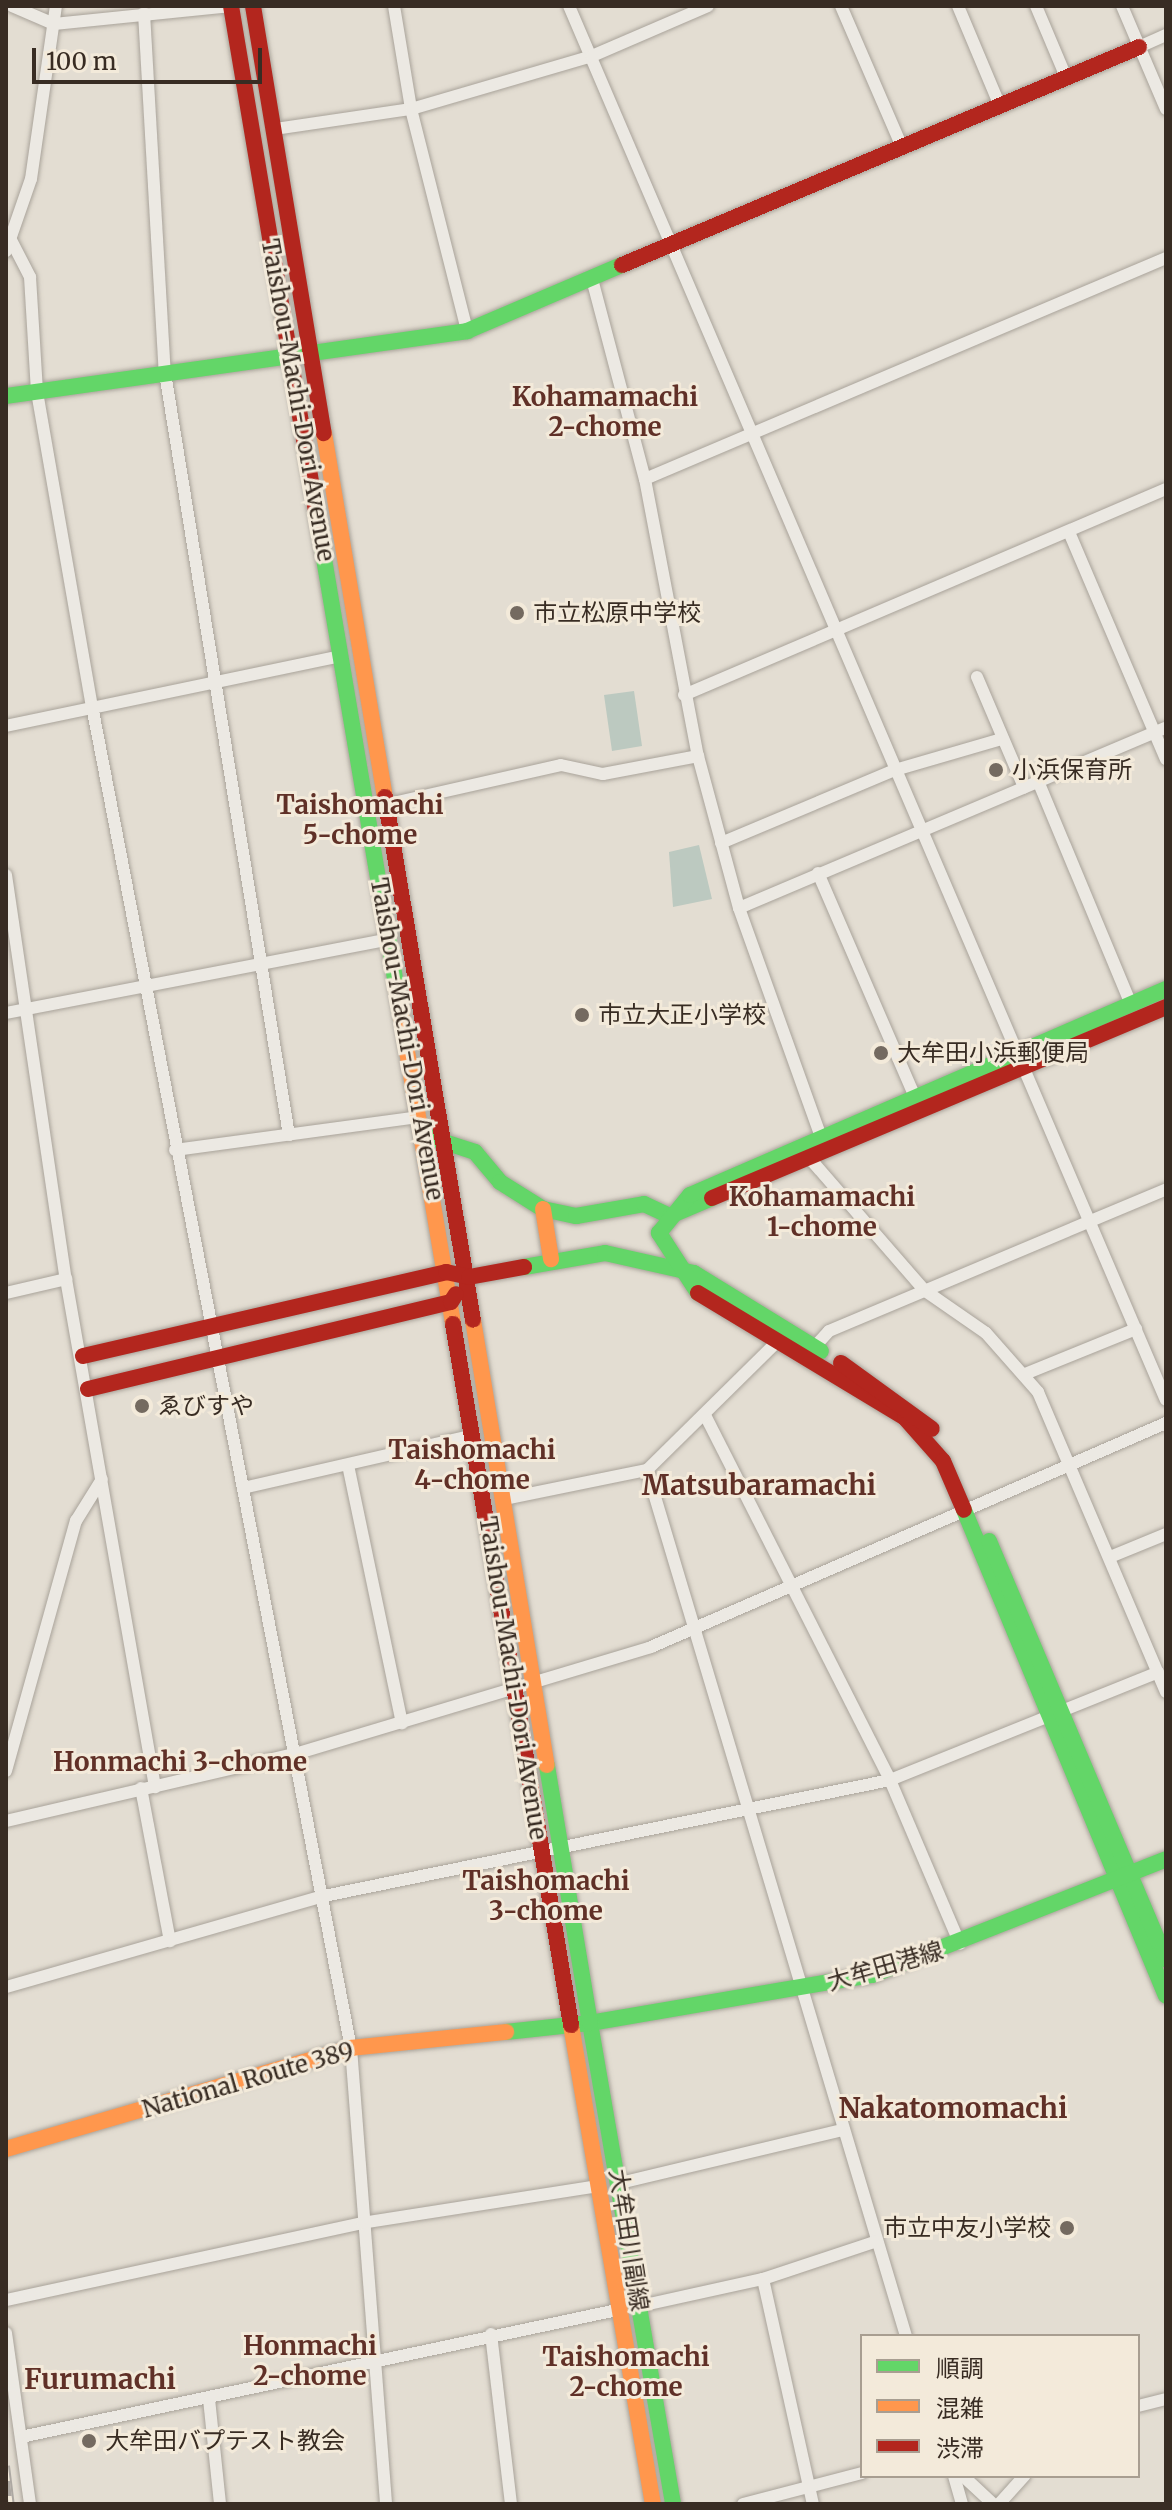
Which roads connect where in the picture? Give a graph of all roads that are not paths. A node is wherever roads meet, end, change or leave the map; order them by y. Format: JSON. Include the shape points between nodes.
{"nodes":[{"id":1,"x":12,"y":6,"type":"edge"},
{"id":2,"x":56,"y":6,"type":"edge"},
{"id":3,"x":231,"y":6,"type":"edge"},
{"id":4,"x":253,"y":6,"type":"edge"},
{"id":5,"x":394,"y":6,"type":"edge"},
{"id":6,"x":569,"y":6,"type":"edge"},
{"id":7,"x":708,"y":6,"type":"edge"},
{"id":8,"x":841,"y":6,"type":"edge"},
{"id":9,"x":958,"y":6,"type":"edge"},
{"id":10,"x":1036,"y":6,"type":"edge"},
{"id":11,"x":1122,"y":6,"type":"edge"},
{"id":12,"x":144,"y":13,"type":"junction"},
{"id":13,"x":54,"y":24,"type":"junction"},
{"id":14,"x":1166,"y":35,"type":"edge"},
{"id":15,"x":1139,"y":47,"type":"junction"},
{"id":16,"x":592,"y":56,"type":"junction"},
{"id":17,"x":1066,"y":77,"type":"junction"},
{"id":18,"x":1000,"y":106,"type":"junction"},
{"id":19,"x":411,"y":109,"type":"junction"},
{"id":20,"x":1166,"y":109,"type":"edge"},
{"id":21,"x":275,"y":129,"type":"junction"},
{"id":22,"x":902,"y":147,"type":"junction"},
{"id":23,"x":670,"y":244,"type":"junction"},
{"id":24,"x":8,"y":245,"type":"edge"},
{"id":25,"x":1166,"y":258,"type":"edge"},
{"id":26,"x":592,"y":279,"type":"junction"},
{"id":27,"x":467,"y":331,"type":"junction"},
{"id":28,"x":313,"y":353,"type":"junction"},
{"id":29,"x":291,"y":356,"type":"junction"},
{"id":30,"x":165,"y":373,"type":"junction"},
{"id":31,"x":37,"y":392,"type":"junction"},
{"id":32,"x":6,"y":396,"type":"edge"},
{"id":33,"x":753,"y":437,"type":"junction"},
{"id":34,"x":645,"y":479,"type":"junction"},
{"id":35,"x":1166,"y":489,"type":"edge"},
{"id":36,"x":1069,"y":532,"type":"junction"},
{"id":37,"x":839,"y":631,"type":"junction"},
{"id":38,"x":342,"y":656,"type":"junction"},
{"id":39,"x":977,"y":677,"type":"dead end"},
{"id":40,"x":213,"y":682,"type":"junction"},
{"id":41,"x":684,"y":695,"type":"junction"},
{"id":42,"x":92,"y":706,"type":"junction"},
{"id":43,"x":6,"y":726,"type":"edge"},
{"id":44,"x":1160,"y":730,"type":"edge"},
{"id":45,"x":1002,"y":739,"type":"junction"},
{"id":46,"x":698,"y":756,"type":"junction"},
{"id":47,"x":1166,"y":759,"type":"edge"},
{"id":48,"x":895,"y":770,"type":"junction"},
{"id":49,"x":1038,"y":781,"type":"junction"},
{"id":50,"x":1024,"y":787,"type":"junction"},
{"id":51,"x":391,"y":804,"type":"junction"},
{"id":52,"x":368,"y":807,"type":"junction"},
{"id":53,"x":921,"y":833,"type":"junction"},
{"id":54,"x":721,"y":843,"type":"junction"},
{"id":55,"x":818,"y":873,"type":"junction"},
{"id":56,"x":6,"y":875,"type":"edge"},
{"id":57,"x":739,"y":908,"type":"junction"},
{"id":58,"x":391,"y":939,"type":"junction"},
{"id":59,"x":260,"y":966,"type":"junction"},
{"id":60,"x":144,"y":989,"type":"junction"},
{"id":61,"x":1166,"y":989,"type":"edge"},
{"id":62,"x":1131,"y":1004,"type":"junction"},
{"id":63,"x":1166,"y":1007,"type":"edge"},
{"id":64,"x":26,"y":1009,"type":"junction"},
{"id":65,"x":6,"y":1013,"type":"edge"},
{"id":66,"x":1014,"y":1054,"type":"junction"},
{"id":67,"x":1023,"y":1069,"type":"junction"},
{"id":68,"x":915,"y":1097,"type":"junction"},
{"id":69,"x":420,"y":1117,"type":"junction"},
{"id":70,"x":289,"y":1135,"type":"junction"},
{"id":71,"x":821,"y":1137,"type":"junction"},
{"id":72,"x":444,"y":1138,"type":"junction"},
{"id":73,"x":424,"y":1139,"type":"junction"},
{"id":74,"x":175,"y":1150,"type":"junction"},
{"id":75,"x":812,"y":1161,"type":"junction"},
{"id":76,"x":1166,"y":1189,"type":"edge"},
{"id":77,"x":543,"y":1209,"type":"junction"},
{"id":78,"x":670,"y":1216,"type":"junction"},
{"id":79,"x":1090,"y":1222,"type":"junction"},
{"id":80,"x":551,"y":1259,"type":"junction"},
{"id":81,"x":677,"y":1270,"type":"junction"},
{"id":82,"x":446,"y":1272,"type":"junction"},
{"id":83,"x":469,"y":1277,"type":"junction"},
{"id":84,"x":66,"y":1279,"type":"junction"},
{"id":85,"x":924,"y":1290,"type":"junction"},
{"id":86,"x":6,"y":1293,"type":"edge"},
{"id":87,"x":451,"y":1302,"type":"junction"},
{"id":88,"x":210,"y":1324,"type":"junction"},
{"id":89,"x":1136,"y":1329,"type":"junction"},
{"id":90,"x":780,"y":1339,"type":"junction"},
{"id":91,"x":811,"y":1350,"type":"junction"},
{"id":92,"x":83,"y":1356,"type":"junction"},
{"id":93,"x":217,"y":1356,"type":"junction"},
{"id":94,"x":1025,"y":1374,"type":"junction"},
{"id":95,"x":88,"y":1389,"type":"junction"},
{"id":96,"x":1166,"y":1400,"type":"edge"},
{"id":97,"x":706,"y":1417,"type":"junction"},
{"id":98,"x":1166,"y":1423,"type":"edge"},
{"id":99,"x":493,"y":1432,"type":"junction"},
{"id":100,"x":474,"y":1435,"type":"junction"},
{"id":101,"x":1070,"y":1463,"type":"junction"},
{"id":102,"x":348,"y":1465,"type":"junction"},
{"id":103,"x":647,"y":1470,"type":"junction"},
{"id":104,"x":102,"y":1479,"type":"junction"},
{"id":105,"x":243,"y":1488,"type":"junction"},
{"id":106,"x":504,"y":1499,"type":"junction"},
{"id":107,"x":968,"y":1506,"type":"junction"},
{"id":108,"x":1166,"y":1534,"type":"edge"},
{"id":109,"x":1110,"y":1557,"type":"junction"},
{"id":110,"x":793,"y":1585,"type":"junction"},
{"id":111,"x":696,"y":1629,"type":"junction"},
{"id":112,"x":1158,"y":1672,"type":"junction"},
{"id":113,"x":537,"y":1685,"type":"junction"},
{"id":114,"x":515,"y":1691,"type":"junction"},
{"id":115,"x":1166,"y":1692,"type":"edge"},
{"id":116,"x":1056,"y":1713,"type":"junction"},
{"id":117,"x":402,"y":1723,"type":"junction"},
{"id":118,"x":295,"y":1754,"type":"junction"},
{"id":119,"x":6,"y":1771,"type":"edge"},
{"id":120,"x":890,"y":1780,"type":"junction"},
{"id":121,"x":155,"y":1787,"type":"junction"},
{"id":122,"x":141,"y":1788,"type":"junction"},
{"id":123,"x":746,"y":1810,"type":"junction"},
{"id":124,"x":6,"y":1821,"type":"edge"},
{"id":125,"x":565,"y":1851,"type":"junction"},
{"id":126,"x":543,"y":1854,"type":"junction"},
{"id":127,"x":1166,"y":1859,"type":"edge"},
{"id":128,"x":1125,"y":1877,"type":"junction"},
{"id":129,"x":324,"y":1896,"type":"junction"},
{"id":130,"x":170,"y":1941,"type":"junction"},
{"id":131,"x":960,"y":1944,"type":"junction"},
{"id":132,"x":1166,"y":1959,"type":"edge"},
{"id":133,"x":6,"y":1987,"type":"edge"},
{"id":134,"x":800,"y":1988,"type":"junction"},
{"id":135,"x":1166,"y":1996,"type":"edge"},
{"id":136,"x":590,"y":2023,"type":"junction"},
{"id":137,"x":571,"y":2025,"type":"junction"},
{"id":138,"x":351,"y":2048,"type":"junction"},
{"id":139,"x":842,"y":2130,"type":"junction"},
{"id":140,"x":6,"y":2149,"type":"edge"},
{"id":141,"x":620,"y":2183,"type":"junction"},
{"id":142,"x":597,"y":2186,"type":"junction"},
{"id":143,"x":362,"y":2223,"type":"junction"},
{"id":144,"x":877,"y":2241,"type":"junction"},
{"id":145,"x":763,"y":2279,"type":"junction"},
{"id":146,"x":6,"y":2300,"type":"edge"},
{"id":147,"x":640,"y":2306,"type":"junction"},
{"id":148,"x":617,"y":2310,"type":"junction"},
{"id":149,"x":6,"y":2333,"type":"edge"},
{"id":150,"x":491,"y":2334,"type":"junction"},
{"id":151,"x":905,"y":2334,"type":"edge"},
{"id":152,"x":374,"y":2363,"type":"junction"},
{"id":153,"x":209,"y":2399,"type":"junction"},
{"id":154,"x":1166,"y":2399,"type":"edge"},
{"id":155,"x":1140,"y":2406,"type":"edge"},
{"id":156,"x":21,"y":2437,"type":"junction"},
{"id":157,"x":860,"y":2474,"type":"edge"},
{"id":158,"x":955,"y":2478,"type":"edge"},
{"id":159,"x":965,"y":2478,"type":"edge"},
{"id":160,"x":1022,"y":2478,"type":"edge"},
{"id":161,"x":809,"y":2488,"type":"junction"},
{"id":162,"x":30,"y":2504,"type":"edge"},
{"id":163,"x":220,"y":2504,"type":"edge"},
{"id":164,"x":386,"y":2504,"type":"edge"},
{"id":165,"x":511,"y":2504,"type":"edge"},
{"id":166,"x":653,"y":2504,"type":"edge"},
{"id":167,"x":673,"y":2504,"type":"edge"},
{"id":168,"x":743,"y":2504,"type":"edge"},
{"id":169,"x":813,"y":2504,"type":"edge"},
{"id":170,"x":962,"y":2504,"type":"edge"},
{"id":171,"x":993,"y":2504,"type":"edge"},
{"id":172,"x":999,"y":2504,"type":"edge"}],
"edges":[{"from":1,"to":13,"type":"street"},
{"from":2,"to":13,"type":"street"},
{"from":3,"to":12,"type":"street"},
{"from":3,"to":29,"type":"main road","name":"Taishou-Machi-Dori Avenue"},
{"from":4,"to":21,"type":"main road","name":"Taishou-Machi-Dori Avenue"},
{"from":5,"to":19,"type":"street"},
{"from":6,"to":16,"type":"street"},
{"from":7,"to":16,"type":"street"},
{"from":8,"to":22,"type":"street"},
{"from":9,"to":18,"type":"street"},
{"from":10,"to":17,"type":"street"},
{"from":11,"to":15,"type":"street"},
{"from":12,"to":13,"type":"street"},
{"from":12,"to":30,"type":"street"},
{"from":13,"to":24,"type":"street","via":[[31,179]]},
{"from":14,"to":15,"type":"street"},
{"from":15,"to":17,"type":"main road"},
{"from":15,"to":20,"type":"street"},
{"from":16,"to":19,"type":"street"},
{"from":16,"to":23,"type":"street"},
{"from":17,"to":18,"type":"main road"},
{"from":18,"to":22,"type":"main road"},
{"from":19,"to":21,"type":"street"},
{"from":19,"to":27,"type":"street"},
{"from":21,"to":28,"type":"main road","name":"Taishou-Machi-Dori Avenue"},
{"from":22,"to":23,"type":"main road"},
{"from":23,"to":26,"type":"main road"},
{"from":23,"to":33,"type":"street"},
{"from":24,"to":31,"type":"street","via":[[30,277]]},
{"from":25,"to":33,"type":"street"},
{"from":26,"to":27,"type":"main road"},
{"from":26,"to":34,"type":"street"},
{"from":27,"to":28,"type":"main road"},
{"from":28,"to":29,"type":"main road"},
{"from":28,"to":51,"type":"main road","name":"Taishou-Machi-Dori Avenue"},
{"from":29,"to":30,"type":"main road"},
{"from":29,"to":38,"type":"main road","name":"Taishou-Machi-Dori Avenue"},
{"from":30,"to":31,"type":"main road"},
{"from":30,"to":40,"type":"street"},
{"from":31,"to":32,"type":"main road"},
{"from":31,"to":42,"type":"street"},
{"from":33,"to":34,"type":"street"},
{"from":33,"to":37,"type":"street"},
{"from":34,"to":41,"type":"street"},
{"from":35,"to":36,"type":"street"},
{"from":36,"to":37,"type":"street"},
{"from":36,"to":44,"type":"street"},
{"from":37,"to":41,"type":"street"},
{"from":37,"to":48,"type":"street"},
{"from":38,"to":40,"type":"street"},
{"from":38,"to":52,"type":"main road","name":"Taishou-Machi-Dori Avenue"},
{"from":39,"to":45,"type":"street"},
{"from":40,"to":42,"type":"street"},
{"from":40,"to":59,"type":"street"},
{"from":41,"to":46,"type":"street"},
{"from":42,"to":43,"type":"street"},
{"from":42,"to":60,"type":"street"},
{"from":44,"to":47,"type":"street"},
{"from":44,"to":49,"type":"street"},
{"from":45,"to":48,"type":"street"},
{"from":45,"to":50,"type":"street"},
{"from":46,"to":51,"type":"street","via":[[603,774],[561,765]]},
{"from":46,"to":54,"type":"street"},
{"from":48,"to":53,"type":"street"},
{"from":48,"to":54,"type":"street"},
{"from":49,"to":50,"type":"street"},
{"from":49,"to":62,"type":"street"},
{"from":50,"to":53,"type":"street"},
{"from":51,"to":52,"type":"street"},
{"from":51,"to":72,"type":"main road","name":"Taishou-Machi-Dori Avenue"},
{"from":52,"to":58,"type":"main road","name":"Taishou-Machi-Dori Avenue"},
{"from":53,"to":55,"type":"street"},
{"from":53,"to":66,"type":"street"},
{"from":54,"to":57,"type":"street"},
{"from":55,"to":57,"type":"street"},
{"from":55,"to":68,"type":"street"},
{"from":56,"to":64,"type":"street"},
{"from":57,"to":71,"type":"street"},
{"from":58,"to":59,"type":"street"},
{"from":58,"to":69,"type":"main road","name":"Taishou-Machi-Dori Avenue"},
{"from":59,"to":60,"type":"street"},
{"from":59,"to":70,"type":"street"},
{"from":60,"to":64,"type":"street"},
{"from":60,"to":74,"type":"street"},
{"from":61,"to":62,"type":"main road"},
{"from":62,"to":66,"type":"main road"},
{"from":63,"to":67,"type":"main road"},
{"from":64,"to":65,"type":"street"},
{"from":64,"to":84,"type":"street"},
{"from":66,"to":67,"type":"street"},
{"from":66,"to":68,"type":"main road"},
{"from":67,"to":75,"type":"main road"},
{"from":67,"to":79,"type":"street"},
{"from":68,"to":71,"type":"main road"},
{"from":69,"to":70,"type":"street"},
{"from":69,"to":73,"type":"main road","name":"Taishou-Machi-Dori Avenue"},
{"from":70,"to":74,"type":"street"},
{"from":71,"to":75,"type":"street"},
{"from":71,"to":78,"type":"main road","via":[[690,1195]]},
{"from":72,"to":73,"type":"main road"},
{"from":72,"to":77,"type":"main road","via":[[475,1152],[500,1182]]},
{"from":72,"to":83,"type":"main road","name":"Taishou-Machi-Dori Avenue"},
{"from":73,"to":82,"type":"main road","name":"Taishou-Machi-Dori Avenue"},
{"from":74,"to":88,"type":"street"},
{"from":75,"to":78,"type":"main road"},
{"from":75,"to":85,"type":"street"},
{"from":76,"to":79,"type":"street"},
{"from":77,"to":78,"type":"main road","via":[[576,1216],[644,1204]]},
{"from":77,"to":80,"type":"main road"},
{"from":78,"to":81,"type":"main road","via":[[659,1233]]},
{"from":79,"to":85,"type":"street"},
{"from":79,"to":89,"type":"street"},
{"from":80,"to":81,"type":"main road","via":[[605,1253]]},
{"from":80,"to":83,"type":"main road"},
{"from":81,"to":90,"type":"main road","via":[[690,1288]]},
{"from":81,"to":91,"type":"main road"},
{"from":82,"to":83,"type":"main road"},
{"from":82,"to":87,"type":"main road","name":"Taishou-Machi-Dori Avenue"},
{"from":82,"to":88,"type":"main road"},
{"from":83,"to":87,"type":"main road"},
{"from":83,"to":99,"type":"main road","name":"Taishou-Machi-Dori Avenue"},
{"from":84,"to":86,"type":"street"},
{"from":84,"to":92,"type":"street"},
{"from":85,"to":91,"type":"street","via":[[829,1331]]},
{"from":85,"to":94,"type":"street","via":[[986,1333]]},
{"from":87,"to":93,"type":"main road"},
{"from":87,"to":100,"type":"main road","name":"Taishou-Machi-Dori Avenue"},
{"from":88,"to":92,"type":"main road"},
{"from":88,"to":93,"type":"street"},
{"from":89,"to":94,"type":"street"},
{"from":89,"to":96,"type":"street"},
{"from":90,"to":91,"type":"main road"},
{"from":90,"to":97,"type":"street"},
{"from":91,"to":107,"type":"main road","via":[[925,1437]]},
{"from":92,"to":95,"type":"street"},
{"from":93,"to":95,"type":"main road"},
{"from":93,"to":105,"type":"street"},
{"from":94,"to":101,"type":"street"},
{"from":95,"to":104,"type":"street"},
{"from":97,"to":103,"type":"street"},
{"from":97,"to":110,"type":"street"},
{"from":98,"to":101,"type":"street"},
{"from":99,"to":100,"type":"street"},
{"from":99,"to":106,"type":"main road","name":"Taishou-Machi-Dori Avenue"},
{"from":100,"to":102,"type":"street"},
{"from":100,"to":114,"type":"main road","name":"Taishou-Machi-Dori Avenue"},
{"from":101,"to":107,"type":"street"},
{"from":101,"to":109,"type":"street"},
{"from":102,"to":105,"type":"street"},
{"from":102,"to":117,"type":"street"},
{"from":103,"to":106,"type":"street"},
{"from":103,"to":111,"type":"street"},
{"from":104,"to":119,"type":"street","via":[[76,1521]]},
{"from":104,"to":121,"type":"street"},
{"from":105,"to":118,"type":"street"},
{"from":106,"to":113,"type":"main road","name":"Taishou-Machi-Dori Avenue"},
{"from":107,"to":110,"type":"street"},
{"from":107,"to":116,"type":"main road"},
{"from":108,"to":109,"type":"street"},
{"from":109,"to":112,"type":"street"},
{"from":110,"to":111,"type":"street"},
{"from":110,"to":120,"type":"street"},
{"from":111,"to":113,"type":"street"},
{"from":111,"to":123,"type":"street"},
{"from":112,"to":115,"type":"street"},
{"from":112,"to":116,"type":"street"},
{"from":113,"to":114,"type":"street"},
{"from":113,"to":125,"type":"main road","name":"Taishou-Machi-Dori Avenue"},
{"from":114,"to":117,"type":"street"},
{"from":114,"to":126,"type":"main road","name":"Taishou-Machi-Dori Avenue"},
{"from":116,"to":120,"type":"street"},
{"from":116,"to":128,"type":"main road"},
{"from":117,"to":118,"type":"street"},
{"from":118,"to":121,"type":"street"},
{"from":118,"to":129,"type":"street"},
{"from":120,"to":123,"type":"street"},
{"from":120,"to":131,"type":"street"},
{"from":121,"to":122,"type":"street"},
{"from":122,"to":124,"type":"street"},
{"from":122,"to":130,"type":"street"},
{"from":123,"to":125,"type":"street"},
{"from":123,"to":134,"type":"street"},
{"from":125,"to":126,"type":"street"},
{"from":125,"to":136,"type":"main road","name":"Taishou-Machi-Dori Avenue"},
{"from":126,"to":129,"type":"street"},
{"from":126,"to":137,"type":"main road","name":"Taishou-Machi-Dori Avenue"},
{"from":127,"to":128,"type":"main road","name":"大牟田港線"},
{"from":128,"to":131,"type":"main road","name":"大牟田港線"},
{"from":128,"to":132,"type":"main road"},
{"from":128,"to":135,"type":"main road"},
{"from":129,"to":130,"type":"street"},
{"from":129,"to":138,"type":"street"},
{"from":130,"to":133,"type":"street"},
{"from":131,"to":134,"type":"main road","name":"大牟田港線","via":[[872,1975]]},
{"from":134,"to":136,"type":"main road","name":"大牟田港線"},
{"from":134,"to":139,"type":"street"},
{"from":136,"to":137,"type":"main road","name":"National Route 389"},
{"from":136,"to":141,"type":"main road","name":"大牟田川副線"},
{"from":137,"to":138,"type":"main road","name":"National Route 389"},
{"from":137,"to":142,"type":"main road","name":"大牟田川副線"},
{"from":138,"to":140,"type":"main road","name":"National Route 389"},
{"from":138,"to":143,"type":"street"},
{"from":139,"to":141,"type":"street"},
{"from":139,"to":144,"type":"street"},
{"from":141,"to":147,"type":"main road","name":"大牟田川副線"},
{"from":142,"to":143,"type":"street"},
{"from":142,"to":148,"type":"main road","name":"大牟田川副線"},
{"from":143,"to":146,"type":"street"},
{"from":143,"to":152,"type":"street"},
{"from":144,"to":145,"type":"street"},
{"from":144,"to":151,"type":"street"},
{"from":145,"to":147,"type":"street"},
{"from":145,"to":161,"type":"street"},
{"from":147,"to":167,"type":"main road","name":"大牟田川副線"},
{"from":148,"to":150,"type":"street"},
{"from":148,"to":166,"type":"main road","name":"大牟田川副線"},
{"from":149,"to":156,"type":"street"},
{"from":150,"to":152,"type":"street"},
{"from":150,"to":165,"type":"street"},
{"from":152,"to":153,"type":"street"},
{"from":152,"to":164,"type":"street"},
{"from":153,"to":156,"type":"street"},
{"from":153,"to":163,"type":"street"},
{"from":154,"to":155,"type":"street"},
{"from":156,"to":162,"type":"street"},
{"from":157,"to":161,"type":"street"},
{"from":158,"to":170,"type":"street"},
{"from":159,"to":171,"type":"street"},
{"from":160,"to":172,"type":"street"},
{"from":161,"to":168,"type":"street"},
{"from":161,"to":169,"type":"street"}]}
